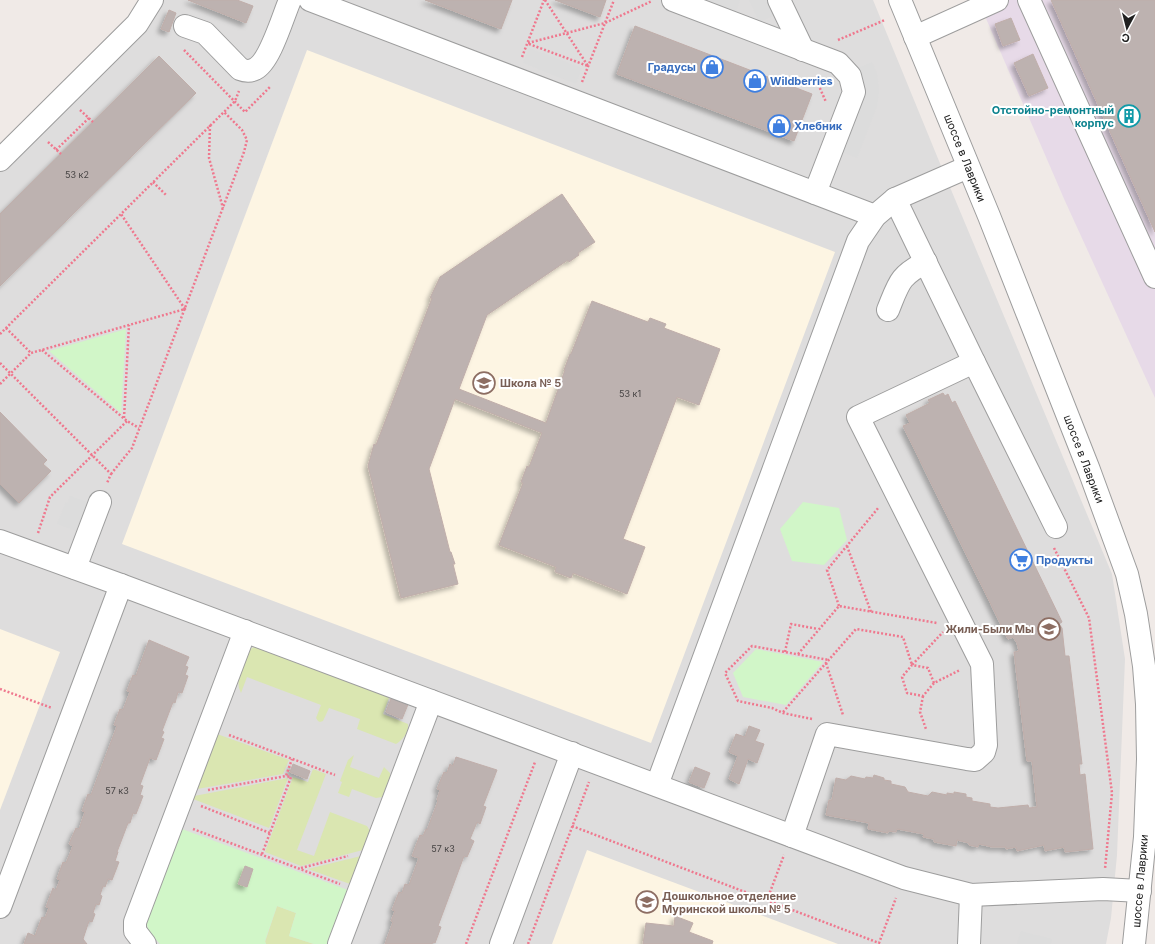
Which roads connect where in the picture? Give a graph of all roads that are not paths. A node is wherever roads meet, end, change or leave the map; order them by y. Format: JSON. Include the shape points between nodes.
{"nodes":[{"id":1,"x":152,"y":0,"type":"edge"},
{"id":2,"x":290,"y":0,"type":"edge"},
{"id":3,"x":310,"y":0,"type":"edge"},
{"id":4,"x":673,"y":0,"type":"edge"},
{"id":5,"x":779,"y":0,"type":"edge"},
{"id":6,"x":997,"y":0,"type":"edge"},
{"id":7,"x":1029,"y":0,"type":"edge"},
{"id":8,"x":902,"y":6,"type":"edge"},
{"id":9,"x":185,"y":26,"type":"dead end"},
{"id":10,"x":915,"y":37,"type":"junction"},
{"id":11,"x":803,"y":50,"type":"junction"},
{"id":12,"x":0,"y":160,"type":"edge"},
{"id":13,"x":968,"y":167,"type":"junction"},
{"id":14,"x":815,"y":193,"type":"junction"},
{"id":15,"x":895,"y":198,"type":"junction"},
{"id":16,"x":875,"y":216,"type":"junction"},
{"id":17,"x":926,"y":262,"type":"junction"},
{"id":18,"x":1155,"y":277,"type":"edge"},
{"id":19,"x":888,"y":310,"type":"dead end"},
{"id":20,"x":974,"y":362,"type":"junction"},
{"id":21,"x":100,"y":502,"type":"road end"},
{"id":22,"x":1054,"y":536,"type":"road end"},
{"id":23,"x":1,"y":541,"type":"edge"},
{"id":24,"x":75,"y":568,"type":"junction"},
{"id":25,"x":121,"y":585,"type":"junction"},
{"id":26,"x":245,"y":631,"type":"junction"},
{"id":27,"x":431,"y":700,"type":"junction"},
{"id":28,"x":572,"y":754,"type":"junction"},
{"id":29,"x":1151,"y":759,"type":"edge"},
{"id":30,"x":657,"y":785,"type":"junction"},
{"id":31,"x":792,"y":836,"type":"junction"},
{"id":32,"x":1140,"y":891,"type":"junction"},
{"id":33,"x":971,"y":895,"type":"junction"},
{"id":34,"x":0,"y":907,"type":"edge"},
{"id":35,"x":145,"y":944,"type":"edge"},
{"id":36,"x":339,"y":944,"type":"edge"},
{"id":37,"x":501,"y":944,"type":"edge"},
{"id":38,"x":969,"y":944,"type":"edge"},
{"id":39,"x":1134,"y":944,"type":"edge"}],
"edges":[{"from":1,"to":12,"type":"street","via":[[137,24]]},
{"from":2,"to":9,"type":"street","via":[[270,51],[256,69],[248,72],[240,69],[205,33]]},
{"from":3,"to":14,"type":"street"},
{"from":4,"to":11,"type":"street"},
{"from":5,"to":11,"type":"street"},
{"from":6,"to":10,"type":"street"},
{"from":7,"to":18,"type":"street"},
{"from":8,"to":10,"type":"street","name":"шоссе в Лаврики"},
{"from":10,"to":13,"type":"street","name":"шоссе в Лаврики"},
{"from":11,"to":14,"type":"street","via":[[838,63],[850,76],[854,92]]},
{"from":13,"to":15,"type":"street"},
{"from":13,"to":29,"type":"street","name":"шоссе в Лаврики","via":[[1087,463],[1127,574],[1144,666]]},
{"from":14,"to":16,"type":"street"},
{"from":15,"to":16,"type":"street"},
{"from":15,"to":17,"type":"street"},
{"from":16,"to":30,"type":"street","via":[[858,241]]},
{"from":17,"to":19,"type":"street","via":[[912,270],[900,282]]},
{"from":17,"to":20,"type":"street"},
{"from":20,"to":22,"type":"street"},
{"from":20,"to":31,"type":"street","via":[[858,417],[982,664],[986,745],[984,752],[975,760],[827,734]]},
{"from":21,"to":24,"type":"street"},
{"from":23,"to":24,"type":"street"},
{"from":24,"to":25,"type":"street"},
{"from":25,"to":26,"type":"street"},
{"from":25,"to":34,"type":"street"},
{"from":26,"to":27,"type":"street"},
{"from":26,"to":35,"type":"street","via":[[135,922],[135,931]]},
{"from":27,"to":28,"type":"street"},
{"from":27,"to":36,"type":"street"},
{"from":28,"to":30,"type":"street"},
{"from":28,"to":37,"type":"street"},
{"from":29,"to":32,"type":"street","name":"шоссе в Лаврики"},
{"from":30,"to":31,"type":"street"},
{"from":31,"to":33,"type":"street","via":[[904,878]]},
{"from":32,"to":33,"type":"street","via":[[1103,889]]},
{"from":32,"to":39,"type":"street","name":"шоссе в Лаврики"},
{"from":33,"to":38,"type":"street"}]}
